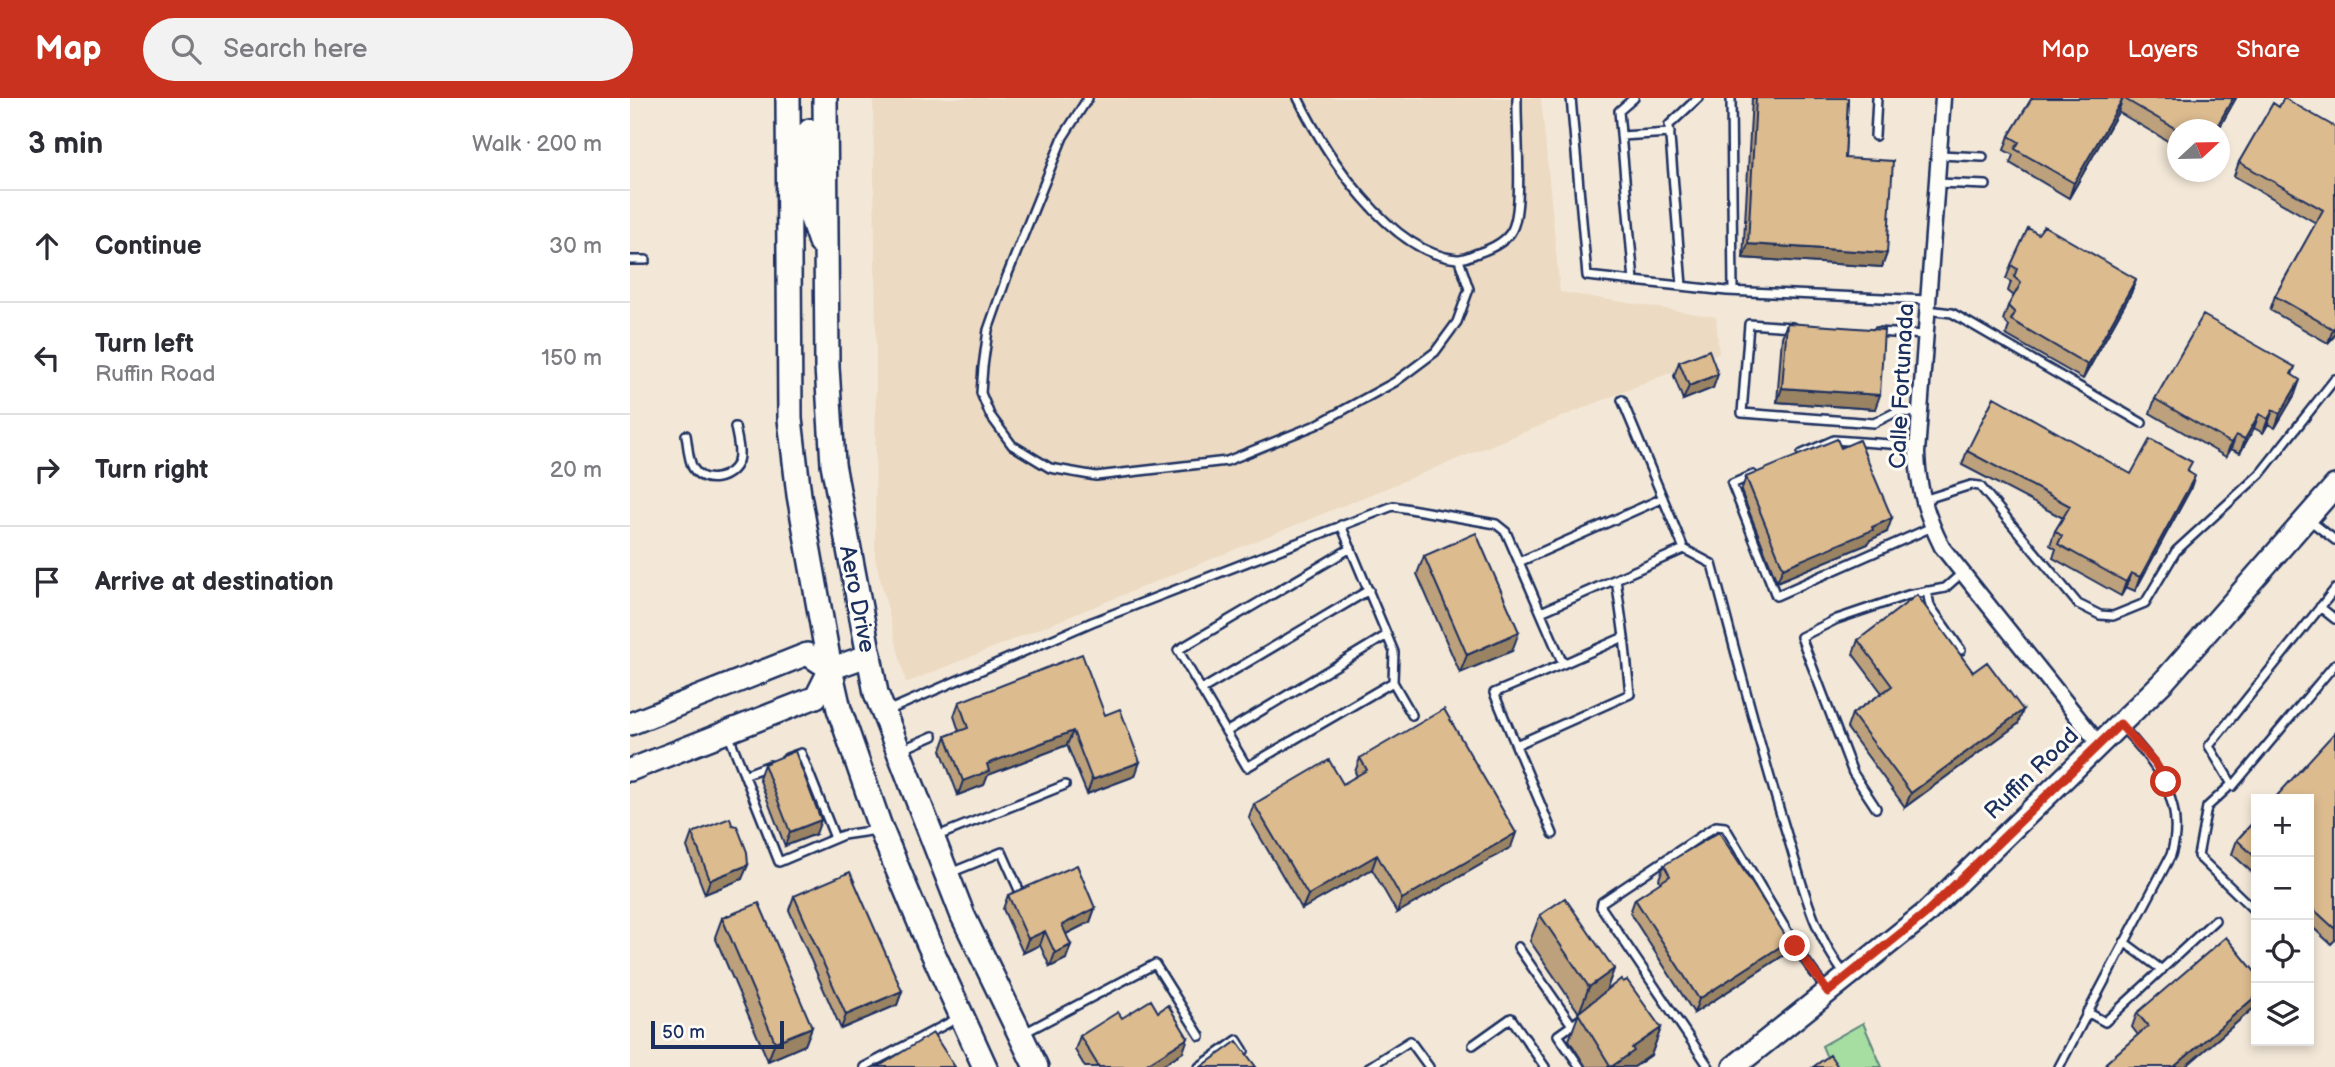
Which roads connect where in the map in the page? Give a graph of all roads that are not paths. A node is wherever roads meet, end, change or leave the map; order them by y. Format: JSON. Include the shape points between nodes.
{"nodes":[{"id":1,"x":788,"y":98,"type":"edge"},
{"id":2,"x":810,"y":98,"type":"edge"},
{"id":3,"x":825,"y":98,"type":"edge"},
{"id":4,"x":1088,"y":98,"type":"edge"},
{"id":5,"x":1297,"y":98,"type":"edge"},
{"id":6,"x":1517,"y":98,"type":"edge"},
{"id":7,"x":1571,"y":98,"type":"edge"},
{"id":8,"x":1634,"y":98,"type":"edge"},
{"id":9,"x":1698,"y":98,"type":"edge"},
{"id":10,"x":1731,"y":98,"type":"edge"},
{"id":11,"x":1877,"y":98,"type":"edge"},
{"id":12,"x":1943,"y":98,"type":"edge"},
{"id":13,"x":1670,"y":133,"type":"junction"},
{"id":14,"x":1621,"y":136,"type":"junction"},
{"id":15,"x":1875,"y":136,"type":"dead end"},
{"id":16,"x":1939,"y":155,"type":"junction"},
{"id":17,"x":1983,"y":157,"type":"dead end"},
{"id":18,"x":1937,"y":183,"type":"junction"},
{"id":19,"x":1986,"y":185,"type":"dead end"},
{"id":20,"x":826,"y":258,"type":"junction"},
{"id":21,"x":630,"y":260,"type":"edge"},
{"id":22,"x":646,"y":260,"type":"dead end"},
{"id":23,"x":1459,"y":260,"type":"junction"},
{"id":24,"x":1634,"y":281,"type":"junction"},
{"id":25,"x":1682,"y":286,"type":"junction"},
{"id":26,"x":1733,"y":291,"type":"junction"},
{"id":27,"x":1928,"y":305,"type":"junction"},
{"id":28,"x":1803,"y":328,"type":"edge"},
{"id":29,"x":1871,"y":332,"type":"edge"},
{"id":30,"x":1926,"y":335,"type":"junction"},
{"id":31,"x":2335,"y":379,"type":"edge"},
{"id":32,"x":1622,"y":400,"type":"dead end"},
{"id":33,"x":1920,"y":413,"type":"junction"},
{"id":34,"x":2142,"y":423,"type":"dead end"},
{"id":35,"x":735,"y":427,"type":"dead end"},
{"id":36,"x":686,"y":435,"type":"dead end"},
{"id":37,"x":1918,"y":446,"type":"junction"},
{"id":38,"x":1796,"y":457,"type":"edge"},
{"id":39,"x":1757,"y":473,"type":"edge"},
{"id":40,"x":2335,"y":486,"type":"edge"},
{"id":41,"x":1663,"y":498,"type":"junction"},
{"id":42,"x":1923,"y":500,"type":"junction"},
{"id":43,"x":2308,"y":519,"type":"junction"},
{"id":44,"x":1341,"y":524,"type":"junction"},
{"id":45,"x":1932,"y":527,"type":"junction"},
{"id":46,"x":2335,"y":540,"type":"edge"},
{"id":47,"x":1351,"y":548,"type":"junction"},
{"id":48,"x":1684,"y":549,"type":"junction"},
{"id":49,"x":1519,"y":562,"type":"junction"},
{"id":50,"x":1962,"y":572,"type":"junction"},
{"id":51,"x":1616,"y":579,"type":"junction"},
{"id":52,"x":2335,"y":589,"type":"edge"},
{"id":53,"x":1368,"y":590,"type":"junction"},
{"id":54,"x":1927,"y":592,"type":"junction"},
{"id":55,"x":2320,"y":607,"type":"junction"},
{"id":56,"x":1541,"y":612,"type":"junction"},
{"id":57,"x":2335,"y":619,"type":"edge"},
{"id":58,"x":1387,"y":635,"type":"junction"},
{"id":59,"x":1624,"y":637,"type":"junction"},
{"id":60,"x":1961,"y":650,"type":"edge"},
{"id":61,"x":870,"y":655,"type":"junction"},
{"id":62,"x":1563,"y":664,"type":"junction"},
{"id":63,"x":2335,"y":664,"type":"edge"},
{"id":64,"x":830,"y":669,"type":"junction"},
{"id":65,"x":1393,"y":682,"type":"junction"},
{"id":66,"x":1201,"y":690,"type":"junction"},
{"id":67,"x":883,"y":712,"type":"junction"},
{"id":68,"x":1412,"y":715,"type":"dead end"},
{"id":69,"x":630,"y":724,"type":"edge"},
{"id":70,"x":2120,"y":724,"type":"junction"},
{"id":71,"x":727,"y":732,"type":"junction"},
{"id":72,"x":1226,"y":732,"type":"junction"},
{"id":73,"x":933,"y":736,"type":"dead end"},
{"id":74,"x":2099,"y":744,"type":"junction"},
{"id":75,"x":1516,"y":745,"type":"junction"},
{"id":76,"x":897,"y":751,"type":"junction"},
{"id":77,"x":630,"y":770,"type":"edge"},
{"id":78,"x":744,"y":775,"type":"junction"},
{"id":79,"x":1065,"y":785,"type":"dead end"},
{"id":80,"x":2232,"y":785,"type":"junction"},
{"id":81,"x":1876,"y":808,"type":"dead end"},
{"id":82,"x":881,"y":829,"type":"junction"},
{"id":83,"x":1553,"y":834,"type":"dead end"},
{"id":84,"x":835,"y":838,"type":"junction"},
{"id":85,"x":931,"y":839,"type":"junction"},
{"id":86,"x":946,"y":875,"type":"junction"},
{"id":87,"x":1019,"y":890,"type":"edge"},
{"id":88,"x":2251,"y":907,"type":"edge"},
{"id":89,"x":2216,"y":920,"type":"dead end"},
{"id":90,"x":2124,"y":942,"type":"junction"},
{"id":91,"x":1518,"y":947,"type":"dead end"},
{"id":92,"x":2162,"y":970,"type":"junction"},
{"id":93,"x":1846,"y":977,"type":"junction"},
{"id":94,"x":1828,"y":992,"type":"junction"},
{"id":95,"x":1591,"y":1012,"type":"edge"},
{"id":96,"x":2087,"y":1012,"type":"junction"},
{"id":97,"x":961,"y":1016,"type":"junction"},
{"id":98,"x":1572,"y":1025,"type":"junction"},
{"id":99,"x":1020,"y":1035,"type":"junction"},
{"id":100,"x":1200,"y":1036,"type":"dead end"},
{"id":101,"x":1473,"y":1045,"type":"dead end"},
{"id":102,"x":1250,"y":1058,"type":"edge"},
{"id":103,"x":864,"y":1067,"type":"edge"},
{"id":104,"x":985,"y":1067,"type":"edge"},
{"id":105,"x":1036,"y":1067,"type":"edge"},
{"id":106,"x":1199,"y":1067,"type":"edge"},
{"id":107,"x":1369,"y":1067,"type":"edge"},
{"id":108,"x":1429,"y":1067,"type":"edge"},
{"id":109,"x":1545,"y":1067,"type":"edge"},
{"id":110,"x":1580,"y":1067,"type":"edge"},
{"id":111,"x":1709,"y":1067,"type":"edge"},
{"id":112,"x":1734,"y":1067,"type":"edge"},
{"id":113,"x":2059,"y":1067,"type":"edge"}],
"edges":[{"from":1,"to":64,"type":"main road","name":"Aero Drive","via":[[790,419]]},
{"from":2,"to":20,"type":"main road","via":[[809,210]]},
{"from":3,"to":20,"type":"main road","name":"Aero Drive"},
{"from":4,"to":23,"type":"lane","via":[[1063,137],[1007,275],[988,330],[983,367],[981,393],[990,415],[1012,445],[1050,468],[1096,476],[1227,461],[1316,425],[1395,382],[1434,352],[1457,322],[1469,289]]},
{"from":5,"to":23,"type":"lane","via":[[1344,177],[1386,222],[1423,248]]},
{"from":6,"to":23,"type":"lane","via":[[1519,212],[1511,233],[1492,248]]},
{"from":7,"to":24,"type":"lane","via":[[1587,276]]},
{"from":8,"to":14,"type":"lane","via":[[1619,111]]},
{"from":9,"to":13,"type":"lane","via":[[1669,125]]},
{"from":10,"to":26,"type":"lane"},
{"from":11,"to":15,"type":"lane"},
{"from":12,"to":16,"type":"street","name":"Calle Fortunada"},
{"from":13,"to":14,"type":"lane"},
{"from":13,"to":25,"type":"lane"},
{"from":14,"to":24,"type":"lane"},
{"from":16,"to":17,"type":"lane"},
{"from":16,"to":18,"type":"street","name":"Calle Fortunada"},
{"from":18,"to":19,"type":"lane"},
{"from":18,"to":27,"type":"street","name":"Calle Fortunada"},
{"from":20,"to":61,"type":"main road","name":"Aero Drive","via":[[833,464]]},
{"from":21,"to":22,"type":"lane"},
{"from":24,"to":25,"type":"lane"},
{"from":25,"to":26,"type":"lane"},
{"from":26,"to":27,"type":"lane"},
{"from":27,"to":30,"type":"street","name":"Calle Fortunada"},
{"from":27,"to":34,"type":"lane","via":[[1952,313]]},
{"from":28,"to":33,"type":"lane","via":[[1749,324],[1742,413],[1874,423],[1896,412]]},
{"from":29,"to":30,"type":"lane"},
{"from":30,"to":33,"type":"street","name":"Calle Fortunada"},
{"from":31,"to":42,"type":"lane","via":[[2260,474],[2176,551],[2151,597],[2127,612],[2100,615],[2078,604],[1980,486]]},
{"from":32,"to":41,"type":"lane"},
{"from":33,"to":37,"type":"street","name":"Calle Fortunada"},
{"from":35,"to":36,"type":"lane","via":[[737,462],[719,478],[704,477],[692,466]]},
{"from":37,"to":38,"type":"lane","via":[[1834,440]]},
{"from":37,"to":42,"type":"street","name":"Calle Fortunada"},
{"from":39,"to":45,"type":"lane","via":[[1732,484],[1776,596]]},
{"from":40,"to":43,"type":"main road","name":"Ruffin Road"},
{"from":41,"to":48,"type":"lane"},
{"from":41,"to":49,"type":"lane"},
{"from":42,"to":45,"type":"street","name":"Calle Fortunada"},
{"from":43,"to":46,"type":"lane"},
{"from":43,"to":70,"type":"main road","name":"Ruffin Road"},
{"from":44,"to":47,"type":"lane"},
{"from":44,"to":49,"type":"lane","via":[[1393,506],[1496,524],[1506,532]]},
{"from":44,"to":67,"type":"lane","via":[[1092,622]]},
{"from":45,"to":50,"type":"street","name":"Calle Fortunada"},
{"from":47,"to":53,"type":"lane"},
{"from":47,"to":66,"type":"lane","via":[[1178,650]]},
{"from":48,"to":51,"type":"lane"},
{"from":48,"to":93,"type":"lane","via":[[1712,564],[1758,743],[1814,922]]},
{"from":49,"to":56,"type":"lane"},
{"from":50,"to":54,"type":"lane","via":[[1945,589]]},
{"from":50,"to":74,"type":"street","name":"Calle Fortunada"},
{"from":51,"to":56,"type":"lane"},
{"from":51,"to":59,"type":"lane"},
{"from":52,"to":55,"type":"lane"},
{"from":53,"to":58,"type":"lane"},
{"from":53,"to":66,"type":"lane"},
{"from":54,"to":60,"type":"lane","via":[[1930,606]]},
{"from":54,"to":81,"type":"lane","via":[[1848,615],[1801,637],[1853,773]]},
{"from":55,"to":57,"type":"lane"},
{"from":55,"to":80,"type":"lane","via":[[2208,746]]},
{"from":56,"to":62,"type":"lane"},
{"from":58,"to":65,"type":"lane","via":[[1394,652]]},
{"from":58,"to":72,"type":"lane"},
{"from":59,"to":62,"type":"lane"},
{"from":59,"to":75,"type":"lane","via":[[1630,694]]},
{"from":61,"to":64,"type":"main road"},
{"from":61,"to":67,"type":"main road","name":"Aero Drive"},
{"from":62,"to":75,"type":"lane","via":[[1494,693]]},
{"from":63,"to":80,"type":"lane"},
{"from":64,"to":69,"type":"main road","via":[[807,654]]},
{"from":64,"to":71,"type":"main road","via":[[816,697]]},
{"from":64,"to":82,"type":"main road","name":"Aero Drive","via":[[839,709]]},
{"from":65,"to":68,"type":"lane"},
{"from":65,"to":72,"type":"lane","via":[[1247,767]]},
{"from":66,"to":72,"type":"lane"},
{"from":67,"to":76,"type":"main road","name":"Aero Drive"},
{"from":70,"to":74,"type":"main road","name":"Ruffin Road"},
{"from":70,"to":90,"type":"lane","via":[[2161,773],[2176,827],[2171,855]]},
{"from":71,"to":77,"type":"main road"},
{"from":71,"to":78,"type":"lane"},
{"from":73,"to":76,"type":"lane"},
{"from":74,"to":93,"type":"main road","name":"Ruffin Road","via":[[1925,914]]},
{"from":75,"to":83,"type":"lane"},
{"from":76,"to":85,"type":"main road","name":"Aero Drive"},
{"from":78,"to":84,"type":"lane","via":[[800,753]]},
{"from":78,"to":84,"type":"lane","via":[[779,862]]},
{"from":79,"to":85,"type":"lane"},
{"from":80,"to":88,"type":"lane","via":[[2207,807],[2198,856]]},
{"from":82,"to":84,"type":"lane"},
{"from":82,"to":97,"type":"main road","name":"Aero Drive"},
{"from":85,"to":86,"type":"main road","name":"Aero Drive"},
{"from":86,"to":87,"type":"lane","via":[[1002,852]]},
{"from":86,"to":99,"type":"main road","name":"Aero Drive"},
{"from":89,"to":92,"type":"lane"},
{"from":90,"to":92,"type":"lane"},
{"from":90,"to":96,"type":"lane"},
{"from":91,"to":98,"type":"lane"},
{"from":92,"to":96,"type":"lane","via":[[2105,1022]]},
{"from":93,"to":94,"type":"main road","name":"Ruffin Road"},
{"from":94,"to":111,"type":"lane","via":[[1726,827],[1716,826],[1602,902],[1601,907]]},
{"from":94,"to":112,"type":"main road","name":"Ruffin Road"},
{"from":95,"to":98,"type":"lane"},
{"from":96,"to":113,"type":"lane"},
{"from":97,"to":103,"type":"lane"},
{"from":97,"to":104,"type":"main road","name":"Aero Drive"},
{"from":98,"to":110,"type":"lane","via":[[1558,1035]]},
{"from":99,"to":100,"type":"lane","via":[[1156,964]]},
{"from":99,"to":105,"type":"main road","name":"Aero Drive"},
{"from":101,"to":109,"type":"lane","via":[[1511,1018]]},
{"from":102,"to":106,"type":"lane","via":[[1237,1040]]},
{"from":107,"to":108,"type":"lane","via":[[1410,1041]]}]}
